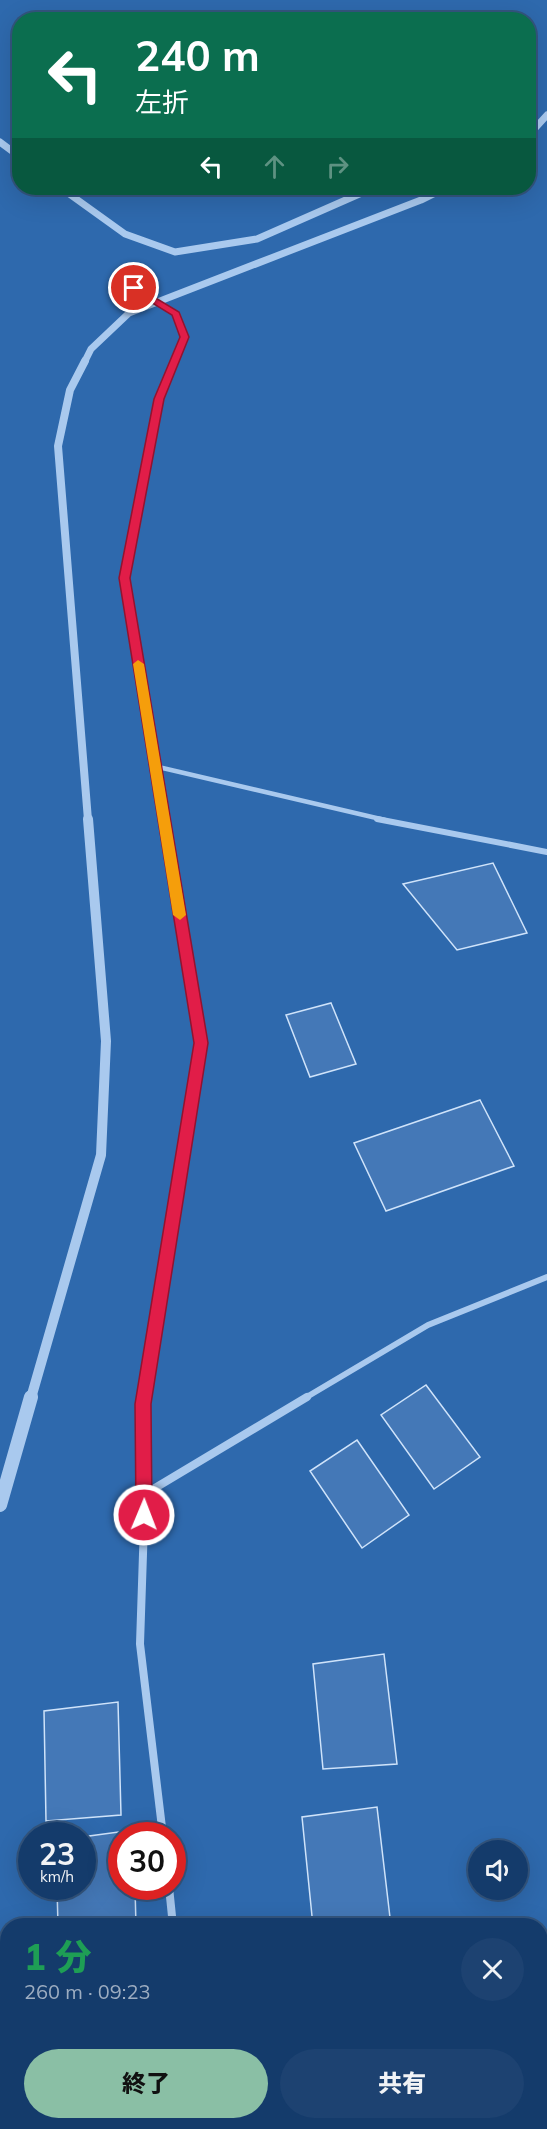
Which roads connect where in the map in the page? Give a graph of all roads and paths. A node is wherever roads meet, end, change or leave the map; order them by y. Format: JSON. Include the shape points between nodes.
{"nodes":[{"id":1,"x":547,"y":114,"type":"edge"},
{"id":2,"x":536,"y":129,"type":"edge"},
{"id":3,"x":71,"y":195,"type":"edge"},
{"id":4,"x":357,"y":195,"type":"edge"},
{"id":5,"x":431,"y":195,"type":"edge"},
{"id":6,"x":134,"y":288,"type":"dead end"},
{"id":7,"x":154,"y":766,"type":"junction"},
{"id":8,"x":547,"y":852,"type":"edge"},
{"id":9,"x":547,"y":1277,"type":"edge"},
{"id":10,"x":145,"y":1494,"type":"junction"},
{"id":11,"x":0,"y":1505,"type":"edge"},
{"id":12,"x":161,"y":1822,"type":"edge"},
{"id":13,"x":170,"y":1900,"type":"edge"},
{"id":14,"x":172,"y":1918,"type":"edge"}],
"edges":[{"from":1,"to":2,"type":"street"},
{"from":3,"to":4,"type":"street","via":[[125,234],[175,252],[257,239]]},
{"from":5,"to":11,"type":"street","via":[[129,313],[91,350],[70,390],[58,446],[106,1041],[100,1155]]},
{"from":6,"to":7,"type":"street","bridge":true,"via":[[176,314],[184,337],[159,399],[125,578]]},
{"from":7,"to":8,"type":"street","via":[[349,813]]},
{"from":7,"to":10,"type":"street","via":[[201,1043],[143,1404]]},
{"from":9,"to":10,"type":"street","via":[[428,1325]]},
{"from":10,"to":12,"type":"street","via":[[140,1644]]},
{"from":13,"to":14,"type":"street"}]}
